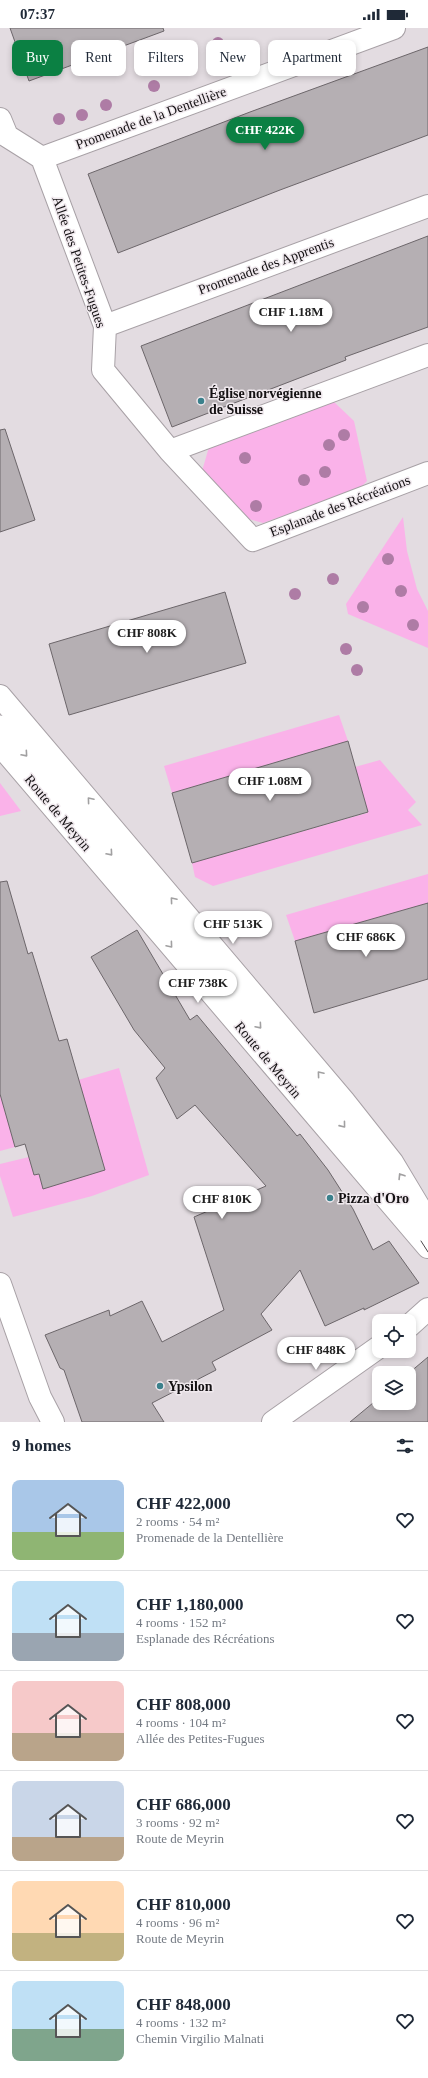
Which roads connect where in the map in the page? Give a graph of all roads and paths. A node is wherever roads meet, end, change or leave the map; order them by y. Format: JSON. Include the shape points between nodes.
{"nodes":[{"id":1,"x":394,"y":28,"type":"edge"},
{"id":2,"x":3,"y":127,"type":"edge"},
{"id":3,"x":42,"y":158,"type":"junction"},
{"id":4,"x":428,"y":206,"type":"edge"},
{"id":5,"x":105,"y":326,"type":"junction"},
{"id":6,"x":428,"y":355,"type":"edge"},
{"id":7,"x":170,"y":451,"type":"junction"},
{"id":8,"x":428,"y":473,"type":"edge"},
{"id":9,"x":252,"y":540,"type":"joint"},
{"id":10,"x":0,"y":696,"type":"edge"},
{"id":11,"x":0,"y":725,"type":"edge"},
{"id":12,"x":0,"y":744,"type":"edge"},
{"id":13,"x":426,"y":1236,"type":"edge"},
{"id":14,"x":0,"y":1284,"type":"edge"},
{"id":15,"x":372,"y":1353,"type":"edge"},
{"id":16,"x":53,"y":1422,"type":"edge"},
{"id":17,"x":273,"y":1422,"type":"edge"}],
"edges":[{"from":1,"to":3,"type":"street","name":"Promenade de la Dentellière"},
{"from":2,"to":3,"type":"street"},
{"from":3,"to":5,"type":"street","name":"Allée des Petites-Fugues"},
{"from":4,"to":5,"type":"street","name":"Promenade des Apprentis"},
{"from":5,"to":7,"type":"street","name":"Allée des Petites-Fugues","via":[[102,370]]},
{"from":6,"to":7,"type":"street"},
{"from":7,"to":9,"type":"street","name":"Allée des Petites-Fugues"},
{"from":8,"to":9,"type":"street","name":"Esplanade des Récréations"},
{"from":13,"to":10,"type":"street","one_way":true,"via":[[392,1162],[343,1100]]},
{"from":11,"to":13,"type":"lane","one_way":true,"via":[[331,1110],[380,1170]]},
{"from":12,"to":13,"type":"street","name":"Route de Meyrin","one_way":true},
{"from":14,"to":16,"type":"street","via":[[40,1397]]},
{"from":15,"to":17,"type":"street"}]}
